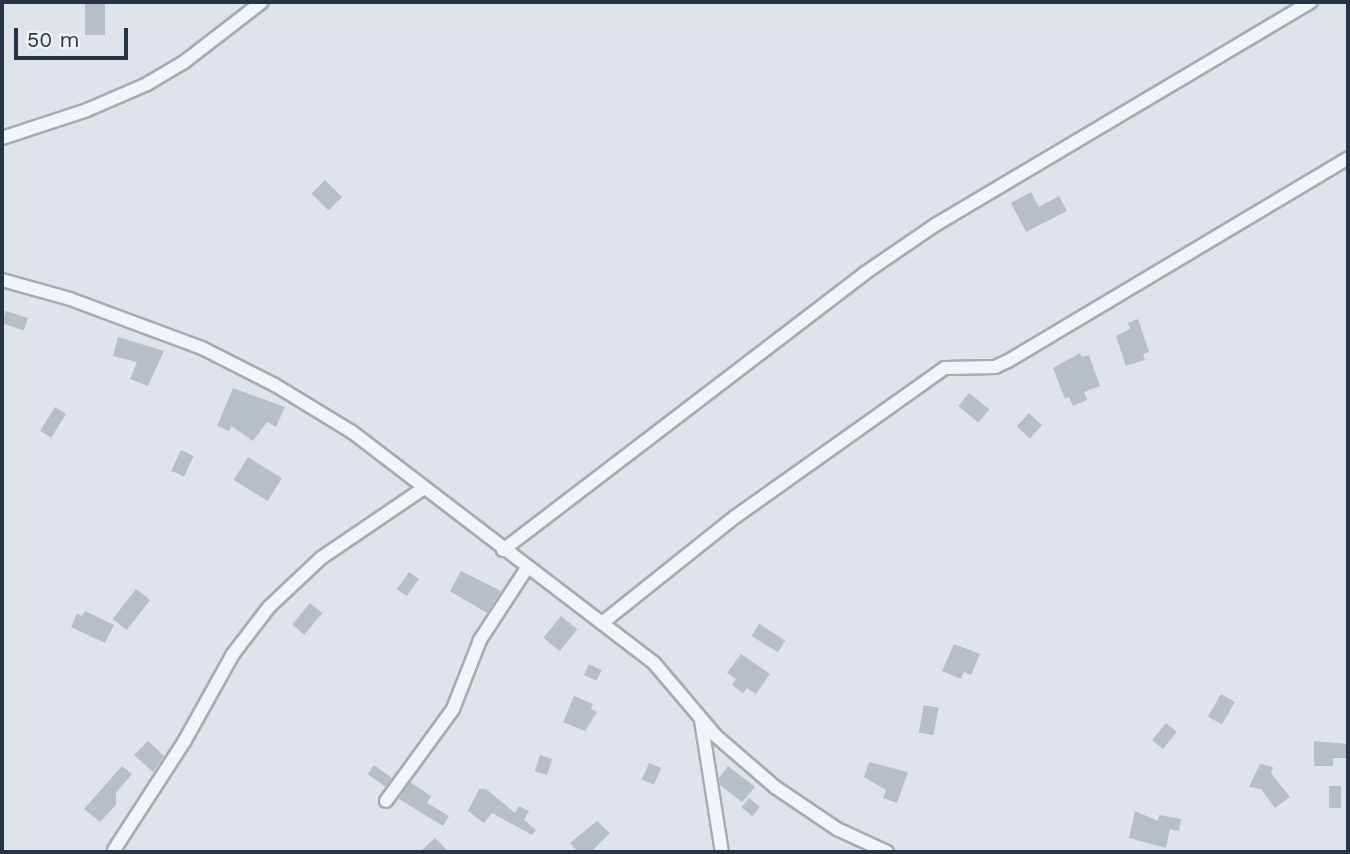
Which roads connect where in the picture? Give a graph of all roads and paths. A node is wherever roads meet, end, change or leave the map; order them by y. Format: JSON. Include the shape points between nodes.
{"nodes":[{"id":1,"x":262,"y":2,"type":"edge"},
{"id":2,"x":1311,"y":2,"type":"edge"},
{"id":3,"x":2,"y":138,"type":"edge"},
{"id":4,"x":1348,"y":158,"type":"edge"},
{"id":5,"x":2,"y":280,"type":"edge"},
{"id":6,"x":424,"y":488,"type":"junction"},
{"id":7,"x":503,"y":550,"type":"junction"},
{"id":8,"x":527,"y":568,"type":"junction"},
{"id":9,"x":602,"y":623,"type":"junction"},
{"id":10,"x":701,"y":719,"type":"junction"},
{"id":11,"x":386,"y":801,"type":"dead end"},
{"id":12,"x":114,"y":850,"type":"dead end"},
{"id":13,"x":722,"y":852,"type":"edge"},
{"id":14,"x":887,"y":852,"type":"edge"}],
"edges":[{"from":1,"to":3,"type":"street","via":[[194,55],[147,84]]},
{"from":2,"to":7,"type":"street","via":[[935,225]]},
{"from":4,"to":9,"type":"street","via":[[995,368],[945,368],[735,517]]},
{"from":5,"to":6,"type":"street","via":[[70,299],[202,348],[315,408]]},
{"from":6,"to":7,"type":"street"},
{"from":6,"to":12,"type":"street","via":[[321,558],[269,607],[233,654],[184,742]]},
{"from":7,"to":8,"type":"street"},
{"from":8,"to":9,"type":"street"},
{"from":8,"to":11,"type":"street","via":[[480,640],[453,709]]},
{"from":9,"to":10,"type":"street","via":[[654,663]]},
{"from":10,"to":13,"type":"street"},
{"from":10,"to":14,"type":"street","via":[[775,787],[837,829]]}]}
